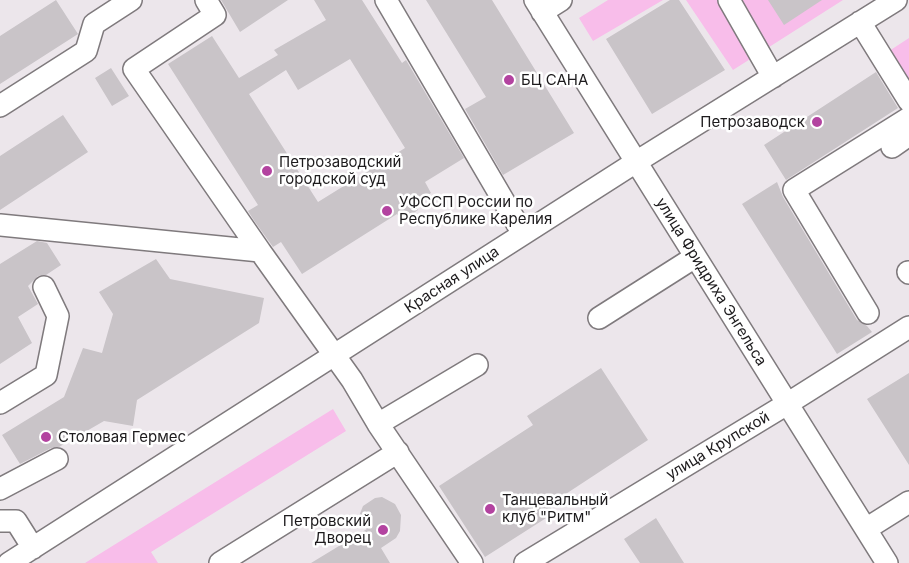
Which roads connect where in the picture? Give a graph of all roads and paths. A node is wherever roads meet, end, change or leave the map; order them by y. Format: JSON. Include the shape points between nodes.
{"nodes":[{"id":1,"x":131,"y":0,"type":"edge"},
{"id":2,"x":206,"y":0,"type":"edge"},
{"id":3,"x":386,"y":0,"type":"edge"},
{"id":4,"x":561,"y":0,"type":"edge"},
{"id":5,"x":896,"y":0,"type":"edge"},
{"id":6,"x":731,"y":2,"type":"edge"},
{"id":7,"x":538,"y":6,"type":"edge"},
{"id":8,"x":860,"y":22,"type":"junction"},
{"id":9,"x":773,"y":77,"type":"junction"},
{"id":10,"x":909,"y":101,"type":"edge"},
{"id":11,"x":0,"y":106,"type":"edge"},
{"id":12,"x":909,"y":117,"type":"edge"},
{"id":13,"x":636,"y":162,"type":"junction"},
{"id":14,"x":0,"y":225,"type":"edge"},
{"id":15,"x":523,"y":234,"type":"junction"},
{"id":16,"x":260,"y":251,"type":"junction"},
{"id":17,"x":695,"y":257,"type":"junction"},
{"id":18,"x":44,"y":287,"type":"dead end"},
{"id":19,"x":868,"y":313,"type":"dead end"},
{"id":20,"x":599,"y":318,"type":"dead end"},
{"id":21,"x":909,"y":327,"type":"edge"},
{"id":22,"x":333,"y":356,"type":"junction"},
{"id":23,"x":477,"y":365,"type":"dead end"},
{"id":24,"x":0,"y":404,"type":"edge"},
{"id":25,"x":788,"y":404,"type":"junction"},
{"id":26,"x":378,"y":424,"type":"junction"},
{"id":27,"x":398,"y":452,"type":"junction"},
{"id":28,"x":57,"y":459,"type":"dead end"},
{"id":29,"x":0,"y":492,"type":"edge"},
{"id":30,"x":909,"y":502,"type":"edge"},
{"id":31,"x":8,"y":521,"type":"edge"},
{"id":32,"x":866,"y":529,"type":"junction"},
{"id":33,"x":33,"y":548,"type":"junction"},
{"id":34,"x":9,"y":563,"type":"edge"},
{"id":35,"x":220,"y":563,"type":"edge"},
{"id":36,"x":472,"y":563,"type":"edge"},
{"id":37,"x":525,"y":563,"type":"edge"},
{"id":38,"x":887,"y":563,"type":"edge"}],
"edges":[{"from":1,"to":11,"type":"street","via":[[94,24],[86,51]]},
{"from":2,"to":16,"type":"street","via":[[215,15],[134,69]]},
{"from":3,"to":15,"type":"street"},
{"from":4,"to":7,"type":"street"},
{"from":5,"to":8,"type":"street","name":"Красная улица"},
{"from":6,"to":9,"type":"street"},
{"from":7,"to":13,"type":"street","name":"улица Фридриха Энгельса"},
{"from":8,"to":9,"type":"street","name":"Красная улица"},
{"from":8,"to":10,"type":"street"},
{"from":9,"to":13,"type":"street","name":"Красная улица"},
{"from":12,"to":19,"type":"street","via":[[794,190]]},
{"from":13,"to":15,"type":"street","name":"Красная улица"},
{"from":13,"to":17,"type":"street","name":"улица Фридриха Энгельса"},
{"from":14,"to":16,"type":"street"},
{"from":15,"to":22,"type":"street","name":"Красная улица"},
{"from":16,"to":22,"type":"street"},
{"from":17,"to":20,"type":"street"},
{"from":17,"to":25,"type":"street","name":"улица Фридриха Энгельса"},
{"from":18,"to":24,"type":"street","via":[[58,316],[46,375]]},
{"from":21,"to":25,"type":"street","name":"улица Крупской"},
{"from":22,"to":26,"type":"street"},
{"from":22,"to":33,"type":"street","name":"Красная улица"},
{"from":23,"to":26,"type":"street"},
{"from":25,"to":32,"type":"street","name":"улица Фридриха Энгельса"},
{"from":25,"to":37,"type":"street","name":"улица Крупской"},
{"from":26,"to":27,"type":"street"},
{"from":27,"to":35,"type":"street"},
{"from":27,"to":36,"type":"street"},
{"from":28,"to":29,"type":"street"},
{"from":29,"to":31,"type":"street"},
{"from":30,"to":32,"type":"street"},
{"from":31,"to":33,"type":"street"},
{"from":32,"to":38,"type":"street","name":"улица Фридриха Энгельса"},
{"from":33,"to":34,"type":"street","name":"Красная улица"}]}
